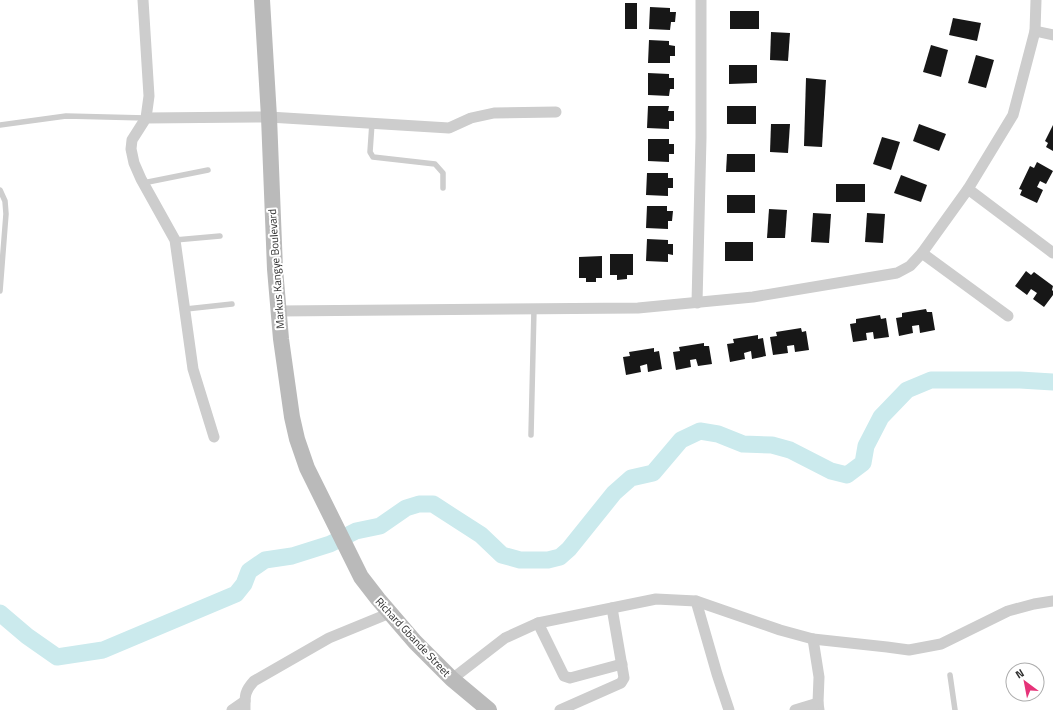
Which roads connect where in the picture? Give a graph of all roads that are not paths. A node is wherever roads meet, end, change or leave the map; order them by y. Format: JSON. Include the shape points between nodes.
{"nodes":[{"id":1,"x":143,"y":0,"type":"edge"},
{"id":2,"x":262,"y":0,"type":"edge"},
{"id":3,"x":701,"y":0,"type":"edge"},
{"id":4,"x":1036,"y":0,"type":"edge"},
{"id":5,"x":1035,"y":31,"type":"junction"},
{"id":6,"x":1053,"y":35,"type":"edge"},
{"id":7,"x":556,"y":112,"type":"dead end"},
{"id":8,"x":269,"y":117,"type":"junction"},
{"id":9,"x":146,"y":118,"type":"junction"},
{"id":10,"x":372,"y":123,"type":"junction"},
{"id":11,"x":0,"y":125,"type":"edge"},
{"id":12,"x":208,"y":170,"type":"dead end"},
{"id":13,"x":143,"y":183,"type":"junction"},
{"id":14,"x":443,"y":188,"type":"dead end"},
{"id":15,"x":968,"y":189,"type":"junction"},
{"id":16,"x":0,"y":190,"type":"edge"},
{"id":17,"x":220,"y":236,"type":"dead end"},
{"id":18,"x":176,"y":240,"type":"junction"},
{"id":19,"x":922,"y":253,"type":"junction"},
{"id":20,"x":1053,"y":253,"type":"edge"},
{"id":21,"x":0,"y":291,"type":"edge"},
{"id":22,"x":697,"y":303,"type":"junction"},
{"id":23,"x":232,"y":304,"type":"dead end"},
{"id":24,"x":186,"y":309,"type":"junction"},
{"id":25,"x":534,"y":309,"type":"junction"},
{"id":26,"x":279,"y":311,"type":"junction"},
{"id":27,"x":1008,"y":316,"type":"dead end"},
{"id":28,"x":531,"y":435,"type":"dead end"},
{"id":29,"x":214,"y":437,"type":"dead end"},
{"id":30,"x":349,"y":553,"type":"joint"},
{"id":31,"x":696,"y":601,"type":"junction"},
{"id":32,"x":1053,"y":601,"type":"edge"},
{"id":33,"x":612,"y":608,"type":"junction"},
{"id":34,"x":390,"y":613,"type":"junction"},
{"id":35,"x":538,"y":623,"type":"junction"},
{"id":36,"x":814,"y":639,"type":"junction"},
{"id":37,"x":622,"y":664,"type":"junction"},
{"id":38,"x":950,"y":675,"type":"dead end"},
{"id":39,"x":452,"y":679,"type":"junction"},
{"id":40,"x":476,"y":704,"type":"edge"},
{"id":41,"x":245,"y":705,"type":"edge"},
{"id":42,"x":819,"y":707,"type":"edge"},
{"id":43,"x":232,"y":710,"type":"edge"},
{"id":44,"x":489,"y":710,"type":"edge"},
{"id":45,"x":560,"y":710,"type":"edge"},
{"id":46,"x":729,"y":710,"type":"edge"},
{"id":47,"x":795,"y":710,"type":"edge"},
{"id":48,"x":955,"y":710,"type":"edge"}],
"edges":[{"from":1,"to":9,"type":"street","via":[[149,96]]},
{"from":2,"to":8,"type":"street","name":"Markus Kangye Boulevard"},
{"from":3,"to":22,"type":"street","via":[[702,138]]},
{"from":4,"to":5,"type":"street"},
{"from":5,"to":6,"type":"street"},
{"from":5,"to":15,"type":"street","via":[[1013,115]]},
{"from":7,"to":10,"type":"street","via":[[494,113],[471,118],[449,128]]},
{"from":8,"to":9,"type":"street"},
{"from":8,"to":10,"type":"street"},
{"from":8,"to":26,"type":"street","name":"Markus Kangye Boulevard","via":[[274,270]]},
{"from":9,"to":11,"type":"lane","via":[[66,116]]},
{"from":9,"to":13,"type":"street","via":[[132,140],[131,149]]},
{"from":10,"to":14,"type":"lane","via":[[370,152],[373,157],[435,164],[443,173]]},
{"from":12,"to":13,"type":"lane"},
{"from":13,"to":18,"type":"street"},
{"from":15,"to":19,"type":"street"},
{"from":15,"to":20,"type":"street"},
{"from":16,"to":21,"type":"lane","via":[[5,201],[6,214]]},
{"from":17,"to":18,"type":"lane"},
{"from":18,"to":24,"type":"street"},
{"from":19,"to":22,"type":"street","via":[[910,266],[897,273],[753,297]]},
{"from":19,"to":27,"type":"street"},
{"from":22,"to":25,"type":"street","via":[[638,308]]},
{"from":23,"to":24,"type":"lane"},
{"from":24,"to":29,"type":"street","via":[[194,369]]},
{"from":25,"to":26,"type":"street"},
{"from":25,"to":28,"type":"lane"},
{"from":26,"to":30,"type":"street","name":"Markus Kangye Boulevard","via":[[292,418],[297,439],[307,468]]},
{"from":30,"to":34,"type":"street","name":"Richard Gbande Street","via":[[361,578]]},
{"from":31,"to":33,"type":"street","via":[[656,599]]},
{"from":31,"to":36,"type":"street"},
{"from":31,"to":46,"type":"street"},
{"from":32,"to":36,"type":"street","via":[[1008,611],[941,644],[917,650]]},
{"from":33,"to":35,"type":"street"},
{"from":33,"to":37,"type":"street"},
{"from":34,"to":39,"type":"street","name":"Richard Gbande Street"},
{"from":34,"to":41,"type":"street","via":[[329,638],[254,681],[246,690]]},
{"from":35,"to":37,"type":"street","via":[[566,678]]},
{"from":35,"to":39,"type":"street","via":[[505,638]]},
{"from":36,"to":42,"type":"street","via":[[819,677]]},
{"from":37,"to":45,"type":"street","via":[[624,678],[621,683]]},
{"from":38,"to":48,"type":"lane"},
{"from":39,"to":40,"type":"street","name":"Richard Gbande Street"},
{"from":40,"to":44,"type":"street","name":"Richard Gbande Street"},
{"from":41,"to":43,"type":"street"},
{"from":42,"to":47,"type":"street"}]}
